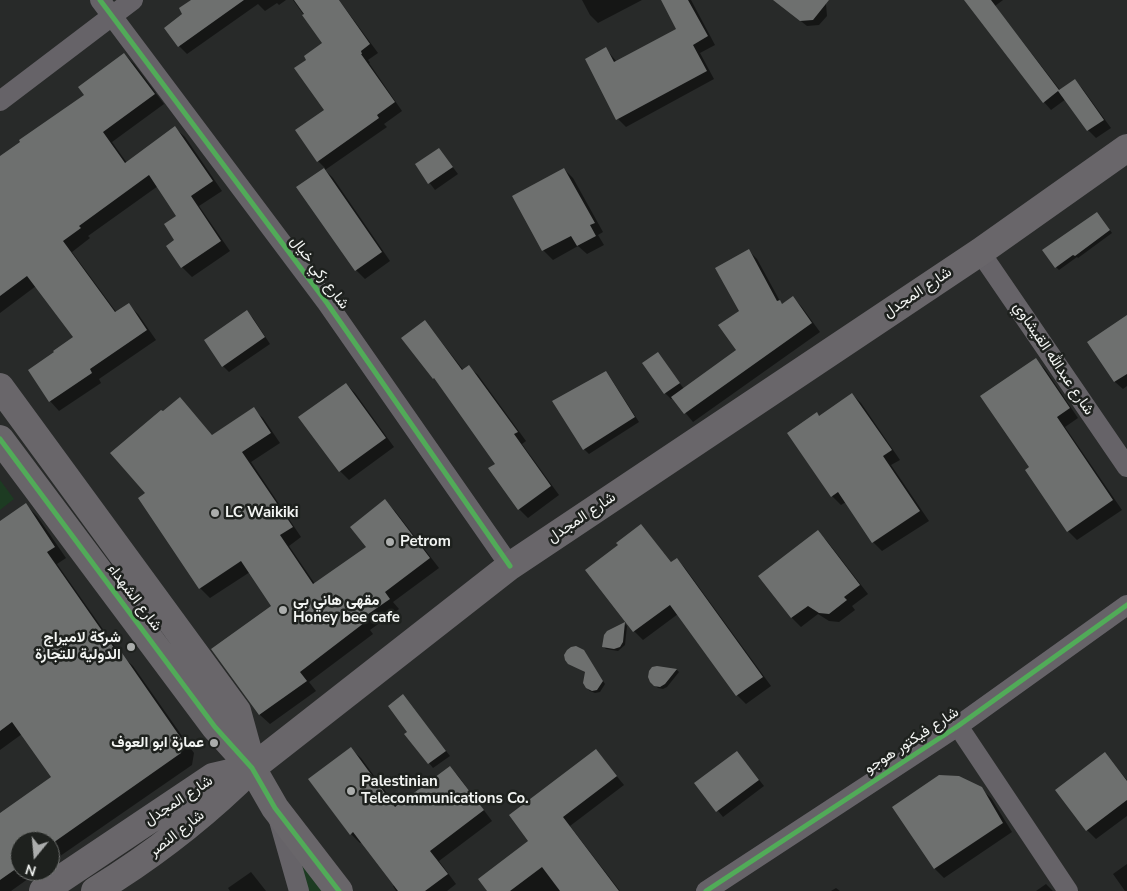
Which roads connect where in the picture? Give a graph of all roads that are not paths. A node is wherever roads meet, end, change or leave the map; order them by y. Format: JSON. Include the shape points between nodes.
{"nodes":[{"id":1,"x":100,"y":0,"type":"edge"},
{"id":2,"x":133,"y":0,"type":"edge"},
{"id":3,"x":111,"y":17,"type":"junction"},
{"id":4,"x":0,"y":101,"type":"edge"},
{"id":5,"x":1127,"y":148,"type":"edge"},
{"id":6,"x":980,"y":252,"type":"junction"},
{"id":7,"x":0,"y":387,"type":"edge"},
{"id":8,"x":0,"y":439,"type":"edge"},
{"id":9,"x":1127,"y":467,"type":"edge"},
{"id":10,"x":510,"y":566,"type":"junction"},
{"id":11,"x":1127,"y":605,"type":"edge"},
{"id":12,"x":958,"y":726,"type":"junction"},
{"id":13,"x":252,"y":768,"type":"junction"},
{"id":14,"x":276,"y":808,"type":"junction"},
{"id":15,"x":43,"y":891,"type":"edge"},
{"id":16,"x":95,"y":891,"type":"edge"},
{"id":17,"x":299,"y":891,"type":"edge"},
{"id":18,"x":339,"y":891,"type":"edge"},
{"id":19,"x":706,"y":891,"type":"edge"},
{"id":20,"x":1068,"y":891,"type":"edge"}],
"edges":[{"from":1,"to":3,"type":"street","name":"شارع زكي خيال"},
{"from":2,"to":3,"type":"street"},
{"from":3,"to":4,"type":"street"},
{"from":3,"to":10,"type":"street","name":"شارع زكي خيال","via":[[327,303]]},
{"from":5,"to":6,"type":"main road","name":"شارع المجدل"},
{"from":6,"to":9,"type":"street","name":"شارع عبدالله القيشاوي"},
{"from":6,"to":10,"type":"main road","name":"شارع المجدل"},
{"from":7,"to":13,"type":"main road","name":"شارع الشهداء","via":[[237,711]]},
{"from":8,"to":13,"type":"main road","name":"شارع الشهداء","via":[[215,728]]},
{"from":10,"to":13,"type":"main road","name":"شارع المجدل"},
{"from":11,"to":12,"type":"street","name":"شارع فيكتور هوجو"},
{"from":12,"to":19,"type":"street","name":"شارع فيكتور هوجو"},
{"from":12,"to":20,"type":"street"},
{"from":13,"to":14,"type":"main road"},
{"from":13,"to":15,"type":"main road","name":"شارع المجدل","via":[[213,777]]},
{"from":13,"to":16,"type":"main road","name":"شارع النصر","via":[[223,797],[135,866]]},
{"from":14,"to":17,"type":"street"},
{"from":14,"to":18,"type":"main road"}]}
